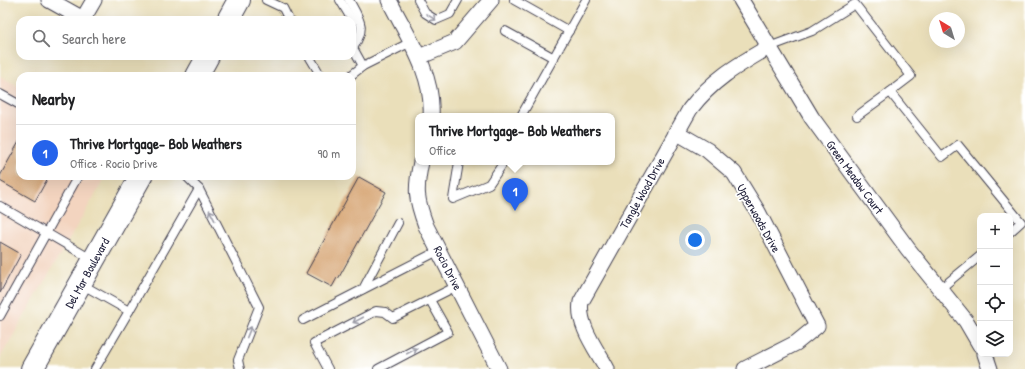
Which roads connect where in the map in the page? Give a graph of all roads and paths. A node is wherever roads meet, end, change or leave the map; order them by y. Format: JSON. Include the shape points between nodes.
{"nodes":[{"id":1,"x":49,"y":0,"type":"edge"},
{"id":2,"x":94,"y":0,"type":"edge"},
{"id":3,"x":239,"y":0,"type":"edge"},
{"id":4,"x":266,"y":0,"type":"edge"},
{"id":5,"x":287,"y":0,"type":"edge"},
{"id":6,"x":340,"y":0,"type":"edge"},
{"id":7,"x":349,"y":0,"type":"edge"},
{"id":8,"x":389,"y":0,"type":"edge"},
{"id":9,"x":418,"y":0,"type":"edge"},
{"id":10,"x":458,"y":0,"type":"edge"},
{"id":11,"x":490,"y":0,"type":"edge"},
{"id":12,"x":514,"y":0,"type":"edge"},
{"id":13,"x":586,"y":0,"type":"edge"},
{"id":14,"x":741,"y":0,"type":"edge"},
{"id":15,"x":283,"y":8,"type":"junction"},
{"id":16,"x":78,"y":16,"type":"edge"},
{"id":17,"x":85,"y":16,"type":"edge"},
{"id":18,"x":230,"y":16,"type":"edge"},
{"id":19,"x":287,"y":16,"type":"edge"},
{"id":20,"x":350,"y":16,"type":"edge"},
{"id":21,"x":505,"y":31,"type":"dead end"},
{"id":22,"x":569,"y":31,"type":"junction"},
{"id":23,"x":411,"y":42,"type":"junction"},
{"id":24,"x":356,"y":44,"type":"edge"},
{"id":25,"x":769,"y":47,"type":"junction"},
{"id":26,"x":356,"y":53,"type":"edge"},
{"id":27,"x":419,"y":57,"type":"junction"},
{"id":28,"x":554,"y":58,"type":"junction"},
{"id":29,"x":206,"y":60,"type":"edge"},
{"id":30,"x":312,"y":60,"type":"edge"},
{"id":31,"x":363,"y":66,"type":"junction"},
{"id":32,"x":199,"y":72,"type":"edge"},
{"id":33,"x":318,"y":72,"type":"edge"},
{"id":34,"x":355,"y":72,"type":"edge"},
{"id":35,"x":890,"y":92,"type":"junction"},
{"id":36,"x":0,"y":94,"type":"edge"},
{"id":37,"x":16,"y":103,"type":"edge"},
{"id":38,"x":431,"y":113,"type":"edge"},
{"id":39,"x":523,"y":113,"type":"edge"},
{"id":40,"x":857,"y":116,"type":"dead end"},
{"id":41,"x":676,"y":132,"type":"junction"},
{"id":42,"x":421,"y":165,"type":"edge"},
{"id":43,"x":459,"y":165,"type":"edge"},
{"id":44,"x":502,"y":165,"type":"edge"},
{"id":45,"x":76,"y":180,"type":"edge"},
{"id":46,"x":139,"y":180,"type":"edge"},
{"id":47,"x":190,"y":180,"type":"edge"},
{"id":48,"x":199,"y":189,"type":"junction"},
{"id":49,"x":0,"y":206,"type":"edge"},
{"id":50,"x":398,"y":223,"type":"dead end"},
{"id":51,"x":1013,"y":229,"type":"edge"},
{"id":52,"x":46,"y":233,"type":"junction"},
{"id":53,"x":438,"y":250,"type":"junction"},
{"id":54,"x":977,"y":258,"type":"edge"},
{"id":55,"x":94,"y":261,"type":"junction"},
{"id":56,"x":81,"y":284,"type":"junction"},
{"id":57,"x":457,"y":286,"type":"junction"},
{"id":58,"x":363,"y":289,"type":"junction"},
{"id":59,"x":940,"y":289,"type":"junction"},
{"id":60,"x":430,"y":300,"type":"junction"},
{"id":61,"x":129,"y":311,"type":"junction"},
{"id":62,"x":0,"y":316,"type":"edge"},
{"id":63,"x":303,"y":320,"type":"dead end"},
{"id":64,"x":977,"y":340,"type":"edge"},
{"id":65,"x":986,"y":357,"type":"edge"},
{"id":66,"x":32,"y":369,"type":"edge"},
{"id":67,"x":95,"y":369,"type":"edge"},
{"id":68,"x":240,"y":369,"type":"edge"},
{"id":69,"x":328,"y":369,"type":"edge"},
{"id":70,"x":378,"y":369,"type":"edge"},
{"id":71,"x":499,"y":369,"type":"edge"},
{"id":72,"x":607,"y":369,"type":"edge"},
{"id":73,"x":745,"y":369,"type":"edge"},
{"id":74,"x":990,"y":369,"type":"edge"}],
"edges":[{"from":1,"to":16,"type":"street"},
{"from":2,"to":17,"type":"street"},
{"from":3,"to":18,"type":"main road"},
{"from":4,"to":15,"type":"lane"},
{"from":5,"to":15,"type":"lane"},
{"from":6,"to":20,"type":"lane"},
{"from":7,"to":24,"type":"lane","via":[[360,21],[361,36]]},
{"from":8,"to":23,"type":"street"},
{"from":9,"to":10,"type":"lane","one_way":true,"via":[[424,13],[436,20],[450,14]]},
{"from":11,"to":27,"type":"street","via":[[455,42]]},
{"from":12,"to":22,"type":"lane"},
{"from":13,"to":22,"type":"lane"},
{"from":14,"to":25,"type":"street","name":"Green Meadow Court"},
{"from":15,"to":19,"type":"lane"},
{"from":21,"to":28,"type":"lane"},
{"from":22,"to":28,"type":"lane"},
{"from":23,"to":27,"type":"street"},
{"from":23,"to":31,"type":"lane"},
{"from":25,"to":35,"type":"lane","via":[[812,31],[855,4],[911,76]]},
{"from":25,"to":41,"type":"street","name":"Tangle Wood Drive","via":[[732,68],[709,87],[690,109]]},
{"from":25,"to":59,"type":"street","name":"Green Meadow Court","via":[[812,118],[903,243]]},
{"from":26,"to":31,"type":"lane"},
{"from":27,"to":38,"type":"street","via":[[430,90]]},
{"from":28,"to":39,"type":"lane"},
{"from":29,"to":32,"type":"main road"},
{"from":30,"to":33,"type":"lane"},
{"from":31,"to":34,"type":"lane"},
{"from":35,"to":40,"type":"lane"},
{"from":35,"to":51,"type":"lane","via":[[942,157],[958,145],[1021,222]]},
{"from":36,"to":37,"type":"lane"},
{"from":41,"to":72,"type":"street","name":"Tangle Wood Drive","via":[[581,302],[582,322]]},
{"from":41,"to":73,"type":"street","name":"Upperwoods Drive","via":[[707,150],[734,174],[758,212],[817,326],[796,343]]},
{"from":42,"to":53,"type":"street","name":"Rocio Drive","via":[[416,193],[419,208]]},
{"from":43,"to":44,"type":"lane","via":[[453,199],[489,184]]},
{"from":45,"to":52,"type":"lane"},
{"from":46,"to":55,"type":"main road","name":"Del Mar Boulevard"},
{"from":47,"to":48,"type":"lane"},
{"from":48,"to":61,"type":"lane"},
{"from":68,"to":48,"type":"lane","one_way":true,"via":[[238,360],[259,307]]},
{"from":49,"to":52,"type":"lane"},
{"from":50,"to":58,"type":"lane"},
{"from":52,"to":55,"type":"lane"},
{"from":52,"to":62,"type":"lane"},
{"from":53,"to":57,"type":"street","name":"Rocio Drive"},
{"from":53,"to":58,"type":"lane"},
{"from":54,"to":59,"type":"lane"},
{"from":55,"to":56,"type":"main road","name":"Del Mar Boulevard"},
{"from":56,"to":61,"type":"lane"},
{"from":56,"to":66,"type":"main road","name":"Del Mar Boulevard"},
{"from":57,"to":60,"type":"lane"},
{"from":57,"to":71,"type":"street","name":"Rocio Drive"},
{"from":58,"to":63,"type":"lane"},
{"from":59,"to":64,"type":"street","name":"Green Meadow Court","via":[[966,321]]},
{"from":60,"to":69,"type":"lane","one_way":true,"via":[[393,318],[385,312],[376,311],[314,343]]},
{"from":70,"to":60,"type":"lane","one_way":true,"via":[[448,332]]},
{"from":61,"to":67,"type":"lane"},
{"from":65,"to":74,"type":"street"}]}
